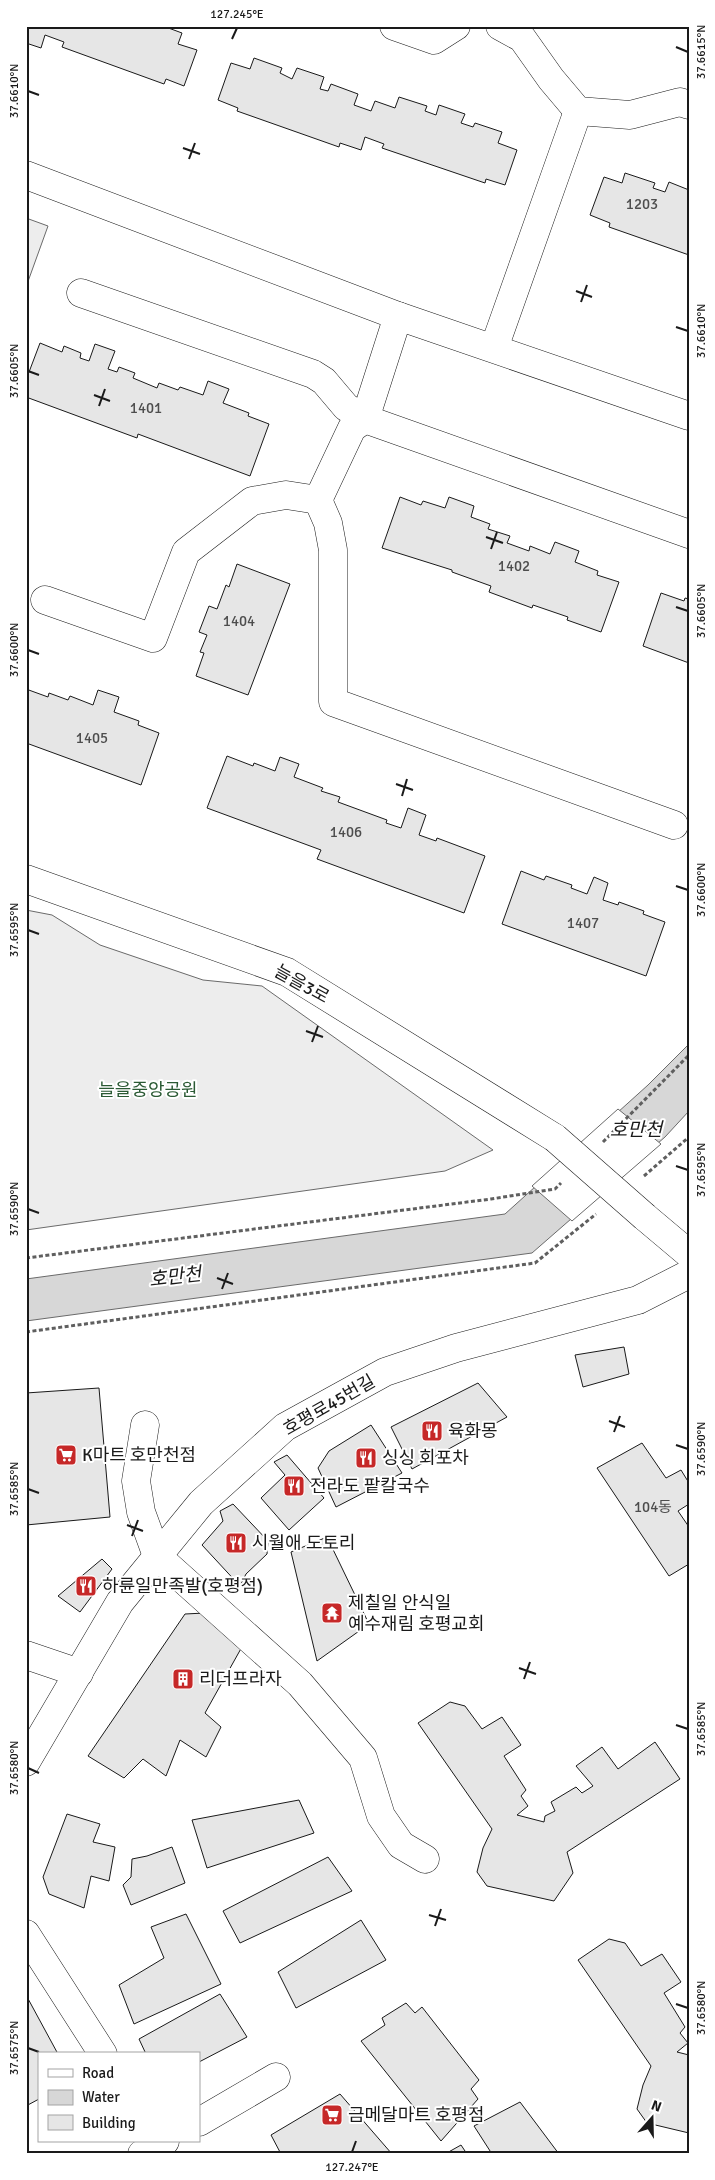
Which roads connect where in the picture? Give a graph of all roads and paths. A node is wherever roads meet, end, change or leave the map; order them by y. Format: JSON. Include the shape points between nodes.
{"nodes":[{"id":1,"x":394,"y":26,"type":"edge"},
{"id":2,"x":456,"y":26,"type":"edge"},
{"id":3,"x":500,"y":26,"type":"edge"},
{"id":4,"x":689,"y":105,"type":"edge"},
{"id":5,"x":578,"y":111,"type":"junction"},
{"id":6,"x":26,"y":175,"type":"edge"},
{"id":7,"x":81,"y":293,"type":"dead end"},
{"id":8,"x":398,"y":316,"type":"junction"},
{"id":9,"x":494,"y":348,"type":"junction"},
{"id":10,"x":689,"y":416,"type":"edge"},
{"id":11,"x":365,"y":420,"type":"junction"},
{"id":12,"x":318,"y":500,"type":"junction"},
{"id":13,"x":689,"y":534,"type":"edge"},
{"id":14,"x":46,"y":600,"type":"dead end"},
{"id":15,"x":674,"y":825,"type":"dead end"},
{"id":16,"x":26,"y":879,"type":"edge"},
{"id":17,"x":689,"y":1055,"type":"edge"},
{"id":18,"x":689,"y":1137,"type":"edge"},
{"id":19,"x":602,"y":1144,"type":"dead end"},
{"id":20,"x":642,"y":1177,"type":"dead end"},
{"id":21,"x":562,"y":1183,"type":"dead end"},
{"id":22,"x":604,"y":1208,"type":"dead end"},
{"id":23,"x":689,"y":1254,"type":"edge"},
{"id":24,"x":26,"y":1258,"type":"edge"},
{"id":25,"x":689,"y":1274,"type":"edge"},
{"id":26,"x":26,"y":1332,"type":"edge"},
{"id":27,"x":145,"y":1425,"type":"dead end"},
{"id":28,"x":157,"y":1556,"type":"junction"},
{"id":29,"x":26,"y":1656,"type":"edge"},
{"id":30,"x":79,"y":1673,"type":"junction"},
{"id":31,"x":26,"y":1762,"type":"edge"},
{"id":32,"x":425,"y":1859,"type":"dead end"},
{"id":33,"x":26,"y":1934,"type":"edge"},
{"id":34,"x":102,"y":2052,"type":"edge"},
{"id":35,"x":276,"y":2077,"type":"dead end"},
{"id":36,"x":200,"y":2121,"type":"edge"}],
"edges":[{"from":1,"to":2,"type":"street","via":[[434,40]]},
{"from":3,"to":5,"type":"street","via":[[522,38]]},
{"from":4,"to":5,"type":"street","via":[[680,102],[630,115]]},
{"from":5,"to":9,"type":"street"},
{"from":6,"to":8,"type":"street"},
{"from":7,"to":11,"type":"street","via":[[313,374],[324,381],[346,407]]},
{"from":8,"to":9,"type":"street"},
{"from":8,"to":11,"type":"street"},
{"from":9,"to":10,"type":"street"},
{"from":11,"to":12,"type":"street","via":[[352,428]]},
{"from":11,"to":13,"type":"street"},
{"from":12,"to":14,"type":"street","via":[[286,495],[252,501],[186,552],[153,638]]},
{"from":12,"to":15,"type":"street","via":[[328,523],[333,550],[333,702]]},
{"from":16,"to":23,"type":"street","name":"늘을3로","bridge":true,"via":[[287,972],[555,1138]]},
{"from":17,"to":19,"type":"path"},
{"from":18,"to":20,"type":"path"},
{"from":21,"to":24,"type":"path","via":[[555,1189],[491,1199]]},
{"from":22,"to":26,"type":"path","via":[[535,1262]]},
{"from":25,"to":28,"type":"street","name":"호평로45번길","via":[[638,1300],[456,1348],[385,1372],[285,1427],[201,1503]]},
{"from":27,"to":28,"type":"street","via":[[136,1481],[141,1512]]},
{"from":28,"to":30,"type":"street","name":"호평로45번길","via":[[120,1602]]},
{"from":28,"to":32,"type":"street","via":[[300,1684],[363,1758],[381,1816],[401,1845]]},
{"from":29,"to":30,"type":"street"},
{"from":30,"to":31,"type":"street","name":"호평로45번길"},
{"from":33,"to":34,"type":"street"},
{"from":35,"to":36,"type":"street"}]}
